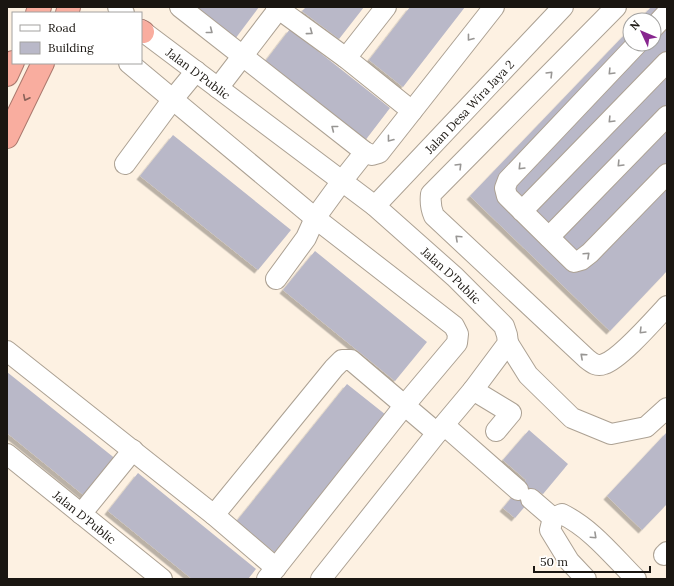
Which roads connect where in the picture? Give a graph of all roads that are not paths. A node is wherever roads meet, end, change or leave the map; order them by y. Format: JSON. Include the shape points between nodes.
{"nodes":[{"id":1,"x":180,"y":7,"type":"edge"},
{"id":2,"x":386,"y":7,"type":"edge"},
{"id":3,"x":494,"y":7,"type":"edge"},
{"id":4,"x":616,"y":7,"type":"edge"},
{"id":5,"x":278,"y":8,"type":"edge"},
{"id":6,"x":554,"y":10,"type":"edge"},
{"id":7,"x":142,"y":31,"type":"edge"},
{"id":8,"x":629,"y":52,"type":"edge"},
{"id":9,"x":243,"y":56,"type":"junction"},
{"id":10,"x":346,"y":58,"type":"junction"},
{"id":11,"x":667,"y":62,"type":"edge"},
{"id":12,"x":43,"y":64,"type":"edge"},
{"id":13,"x":130,"y":64,"type":"edge"},
{"id":14,"x":196,"y":71,"type":"junction"},
{"id":15,"x":218,"y":88,"type":"junction"},
{"id":16,"x":173,"y":99,"type":"junction"},
{"id":17,"x":412,"y":111,"type":"junction"},
{"id":18,"x":667,"y":116,"type":"edge"},
{"id":19,"x":7,"y":137,"type":"edge"},
{"id":20,"x":365,"y":152,"type":"junction"},
{"id":21,"x":125,"y":164,"type":"dead end"},
{"id":22,"x":409,"y":170,"type":"junction"},
{"id":23,"x":667,"y":174,"type":"edge"},
{"id":24,"x":342,"y":181,"type":"junction"},
{"id":25,"x":431,"y":194,"type":"junction"},
{"id":26,"x":375,"y":206,"type":"junction"},
{"id":27,"x":522,"y":211,"type":"junction"},
{"id":28,"x":315,"y":218,"type":"junction"},
{"id":29,"x":549,"y":237,"type":"junction"},
{"id":30,"x":475,"y":254,"type":"junction"},
{"id":31,"x":455,"y":277,"type":"junction"},
{"id":32,"x":276,"y":279,"type":"dead end"},
{"id":33,"x":667,"y":306,"type":"edge"},
{"id":34,"x":508,"y":343,"type":"junction"},
{"id":35,"x":7,"y":351,"type":"edge"},
{"id":36,"x":473,"y":390,"type":"junction"},
{"id":37,"x":404,"y":406,"type":"junction"},
{"id":38,"x":667,"y":408,"type":"edge"},
{"id":39,"x":440,"y":429,"type":"junction"},
{"id":40,"x":496,"y":431,"type":"dead end"},
{"id":41,"x":133,"y":450,"type":"junction"},
{"id":42,"x":7,"y":454,"type":"edge"},
{"id":43,"x":82,"y":514,"type":"junction"},
{"id":44,"x":214,"y":515,"type":"junction"},
{"id":45,"x":553,"y":518,"type":"junction"},
{"id":46,"x":271,"y":574,"type":"edge"},
{"id":47,"x":162,"y":579,"type":"edge"},
{"id":48,"x":321,"y":579,"type":"edge"},
{"id":49,"x":586,"y":579,"type":"edge"},
{"id":50,"x":636,"y":579,"type":"edge"}],
"edges":[{"from":1,"to":9,"type":"street","one_way":true},
{"from":2,"to":10,"type":"street"},
{"from":3,"to":17,"type":"street","one_way":true},
{"from":25,"to":4,"type":"street","one_way":true},
{"from":5,"to":9,"type":"street"},
{"from":5,"to":10,"type":"street","one_way":true},
{"from":6,"to":22,"type":"street","name":"Jalan Desa Wira Jaya 2"},
{"from":7,"to":14,"type":"street","name":"Jalan D'Public"},
{"from":8,"to":27,"type":"street","one_way":true,"via":[[508,180],[505,188],[507,196]]},
{"from":9,"to":15,"type":"street"},
{"from":20,"to":9,"type":"street","one_way":true},
{"from":10,"to":17,"type":"street"},
{"from":11,"to":27,"type":"street","one_way":true},
{"from":12,"to":19,"type":"highway","one_way":true},
{"from":13,"to":16,"type":"street"},
{"from":14,"to":15,"type":"street","name":"Jalan D'Public"},
{"from":14,"to":16,"type":"street"},
{"from":15,"to":24,"type":"street","name":"Jalan D'Public"},
{"from":16,"to":21,"type":"street"},
{"from":16,"to":28,"type":"street"},
{"from":17,"to":20,"type":"street","one_way":true,"via":[[379,153],[372,155]]},
{"from":18,"to":29,"type":"street","one_way":true},
{"from":20,"to":24,"type":"street"},
{"from":22,"to":25,"type":"street"},
{"from":22,"to":26,"type":"street","name":"Jalan Desa Wira Jaya 2"},
{"from":29,"to":23,"type":"street","one_way":true,"via":[[574,262],[582,260]]},
{"from":24,"to":26,"type":"street","name":"Jalan D'Public"},
{"from":24,"to":28,"type":"street"},
{"from":30,"to":25,"type":"street","one_way":true,"via":[[434,216]]},
{"from":26,"to":31,"type":"street","name":"Jalan D'Public"},
{"from":27,"to":29,"type":"street"},
{"from":28,"to":32,"type":"street","via":[[306,238]]},
{"from":28,"to":37,"type":"street","via":[[454,326],[458,334],[457,343]]},
{"from":30,"to":31,"type":"street"},
{"from":33,"to":30,"type":"street","one_way":true,"via":[[617,357],[603,365],[595,365]]},
{"from":31,"to":34,"type":"street","name":"Jalan D'Public","via":[[504,326]]},
{"from":34,"to":36,"type":"street"},
{"from":34,"to":38,"type":"street","name":"Jalan D'Public","via":[[528,375],[572,418],[611,434],[646,427]]},
{"from":35,"to":41,"type":"street"},
{"from":36,"to":39,"type":"street"},
{"from":36,"to":40,"type":"street","via":[[511,413]]},
{"from":37,"to":39,"type":"street"},
{"from":37,"to":44,"type":"street","via":[[350,360],[342,360]]},
{"from":37,"to":46,"type":"street"},
{"from":39,"to":45,"type":"street"},
{"from":39,"to":48,"type":"street"},
{"from":41,"to":43,"type":"street"},
{"from":41,"to":44,"type":"street"},
{"from":42,"to":43,"type":"street","name":"Jalan D'Public"},
{"from":43,"to":47,"type":"street","name":"Jalan D'Public"},
{"from":44,"to":46,"type":"street"},
{"from":45,"to":49,"type":"street","via":[[550,530],[569,561]]},
{"from":45,"to":50,"type":"street","one_way":true,"via":[[562,514],[576,521],[594,535]]}]}
